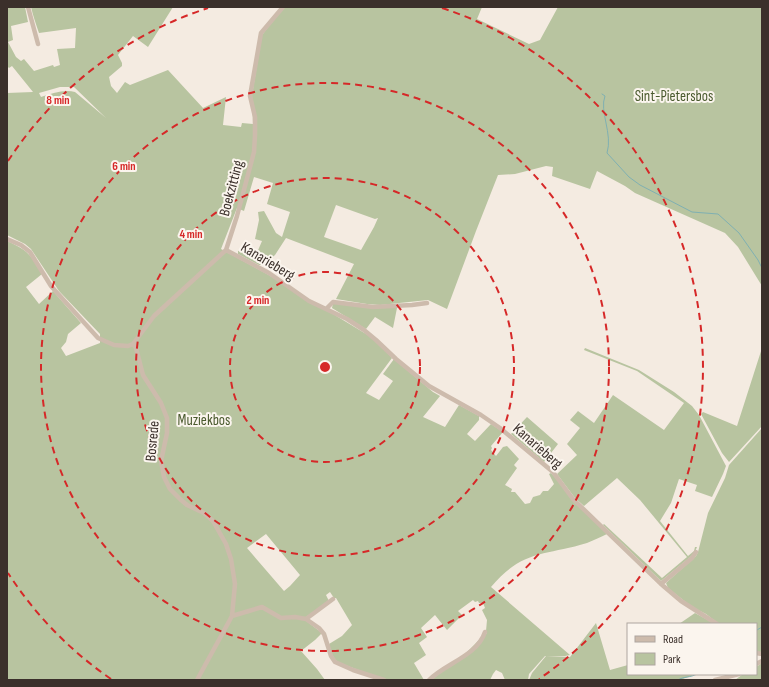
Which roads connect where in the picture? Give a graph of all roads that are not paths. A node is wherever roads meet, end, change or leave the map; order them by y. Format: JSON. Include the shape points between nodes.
{"nodes":[{"id":1,"x":28,"y":7,"type":"edge"},
{"id":2,"x":283,"y":7,"type":"edge"},
{"id":3,"x":38,"y":44,"type":"dead end"},
{"id":4,"x":7,"y":239,"type":"edge"},
{"id":5,"x":226,"y":250,"type":"junction"},
{"id":6,"x":427,"y":303,"type":"dead end"},
{"id":7,"x":326,"y":308,"type":"junction"},
{"id":8,"x":132,"y":344,"type":"junction"},
{"id":9,"x":696,"y":552,"type":"dead end"},
{"id":10,"x":662,"y":584,"type":"junction"},
{"id":11,"x":333,"y":599,"type":"dead end"},
{"id":12,"x":232,"y":616,"type":"junction"},
{"id":13,"x":306,"y":619,"type":"junction"},
{"id":14,"x":715,"y":623,"type":"edge"},
{"id":15,"x":485,"y":632,"type":"dead end"},
{"id":16,"x":734,"y":675,"type":"edge"},
{"id":17,"x":197,"y":680,"type":"edge"},
{"id":18,"x":384,"y":680,"type":"edge"},
{"id":19,"x":429,"y":680,"type":"edge"},
{"id":20,"x":715,"y":680,"type":"edge"}],
"edges":[{"from":1,"to":3,"type":"street"},
{"from":2,"to":5,"type":"street","name":"Boekzitting","via":[[261,33],[250,96],[255,117],[254,152]]},
{"from":4,"to":8,"type":"street","via":[[30,252],[51,286],[98,338],[114,344]]},
{"from":5,"to":7,"type":"street","name":"Kanarieberg","via":[[263,269],[309,301]]},
{"from":5,"to":8,"type":"street","name":"Boekzitting","via":[[154,316]]},
{"from":6,"to":7,"type":"street","via":[[373,307],[333,302]]},
{"from":7,"to":10,"type":"street","name":"Kanarieberg","via":[[364,330],[429,386],[486,419],[548,467],[574,499]]},
{"from":8,"to":12,"type":"street","name":"Bosrede","via":[[136,348],[145,379],[161,403],[167,418],[161,465],[166,483],[180,499],[210,518],[229,551],[235,584]]},
{"from":9,"to":10,"type":"street"},
{"from":10,"to":14,"type":"street","name":"Kanarieberg","via":[[681,601]]},
{"from":11,"to":13,"type":"street"},
{"from":12,"to":13,"type":"street","via":[[262,607],[281,618]]},
{"from":12,"to":17,"type":"street","name":"Bosrede"},
{"from":13,"to":18,"type":"street","via":[[324,634],[335,662]]},
{"from":15,"to":19,"type":"street","via":[[474,648]]},
{"from":16,"to":20,"type":"street"}]}
